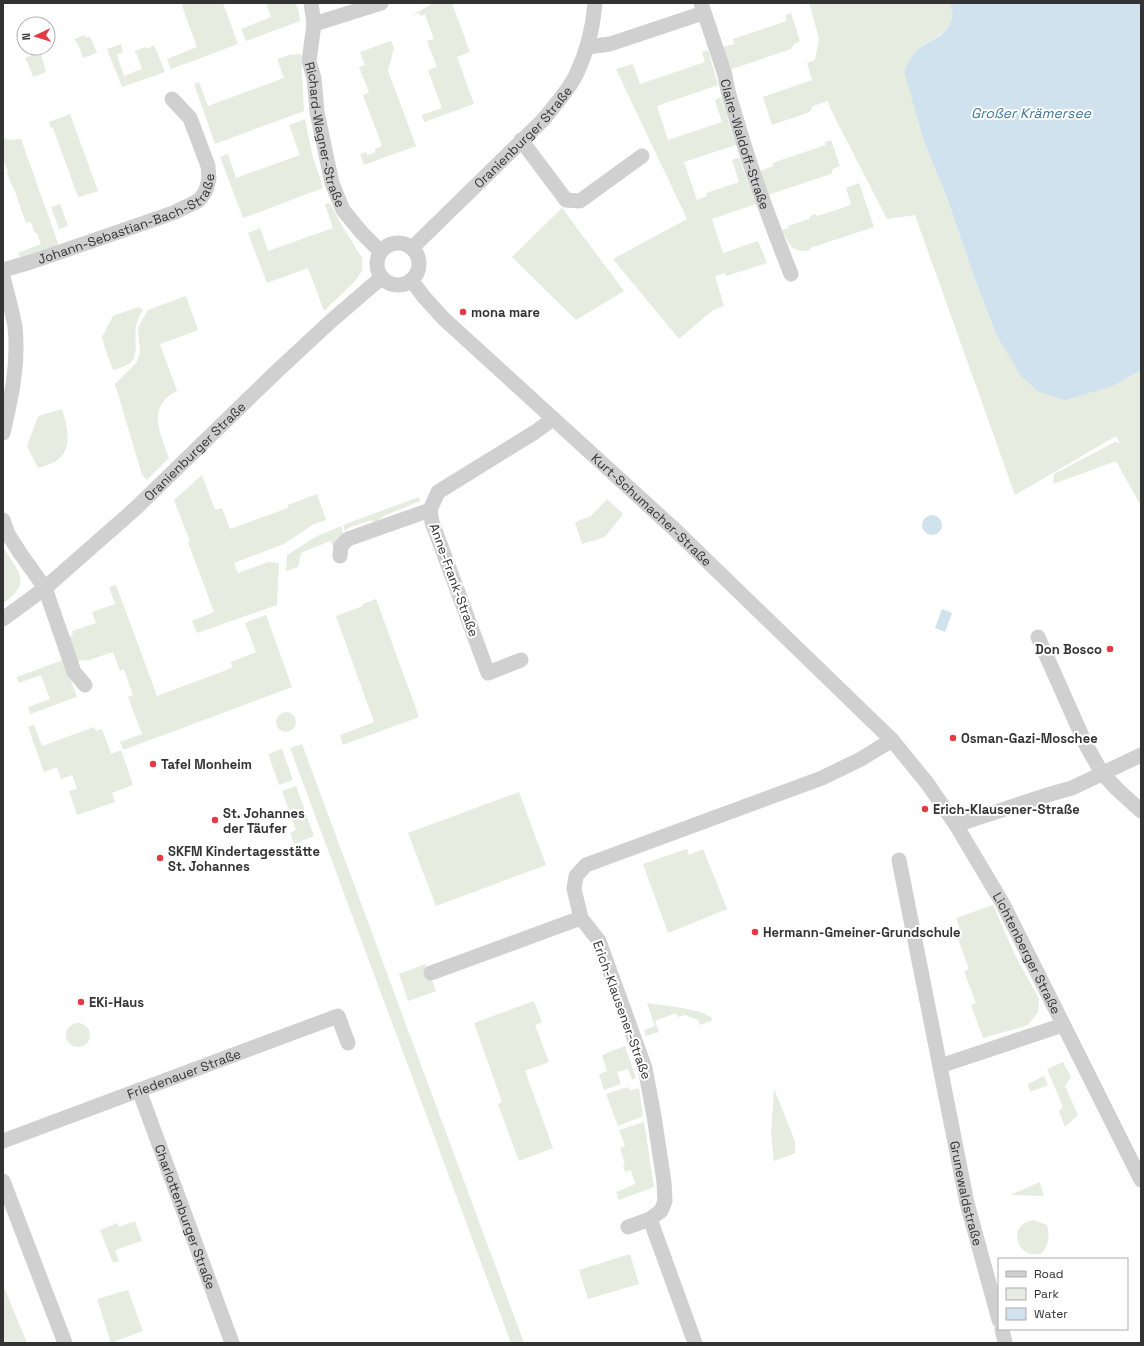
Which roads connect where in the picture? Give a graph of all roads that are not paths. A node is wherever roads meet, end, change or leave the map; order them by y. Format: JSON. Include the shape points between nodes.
{"nodes":[{"id":1,"x":311,"y":3,"type":"edge"},
{"id":2,"x":380,"y":3,"type":"edge"},
{"id":3,"x":595,"y":3,"type":"edge"},
{"id":4,"x":702,"y":8,"type":"edge"},
{"id":5,"x":314,"y":24,"type":"junction"},
{"id":6,"x":588,"y":47,"type":"junction"},
{"id":7,"x":172,"y":99,"type":"dead end"},
{"id":8,"x":521,"y":140,"type":"junction"},
{"id":9,"x":642,"y":156,"type":"dead end"},
{"id":10,"x":412,"y":248,"type":"junction"},
{"id":11,"x":380,"y":251,"type":"junction"},
{"id":12,"x":3,"y":270,"type":"edge"},
{"id":13,"x":791,"y":274,"type":"dead end"},
{"id":14,"x":3,"y":277,"type":"edge"},
{"id":15,"x":382,"y":278,"type":"junction"},
{"id":16,"x":411,"y":280,"type":"junction"},
{"id":17,"x":553,"y":419,"type":"junction"},
{"id":18,"x":3,"y":433,"type":"edge"},
{"id":19,"x":430,"y":510,"type":"junction"},
{"id":20,"x":3,"y":520,"type":"edge"},
{"id":21,"x":340,"y":556,"type":"dead end"},
{"id":22,"x":45,"y":588,"type":"junction"},
{"id":23,"x":3,"y":619,"type":"edge"},
{"id":24,"x":1038,"y":637,"type":"dead end"},
{"id":25,"x":521,"y":660,"type":"dead end"},
{"id":26,"x":85,"y":685,"type":"dead end"},
{"id":27,"x":892,"y":740,"type":"junction"},
{"id":28,"x":1141,"y":755,"type":"edge"},
{"id":29,"x":1102,"y":773,"type":"junction"},
{"id":30,"x":1141,"y":811,"type":"edge"},
{"id":31,"x":956,"y":825,"type":"junction"},
{"id":32,"x":899,"y":860,"type":"dead end"},
{"id":33,"x":581,"y":918,"type":"junction"},
{"id":34,"x":431,"y":973,"type":"dead end"},
{"id":35,"x":1063,"y":1025,"type":"junction"},
{"id":36,"x":348,"y":1042,"type":"dead end"},
{"id":37,"x":940,"y":1066,"type":"junction"},
{"id":38,"x":139,"y":1090,"type":"junction"},
{"id":39,"x":3,"y":1141,"type":"edge"},
{"id":40,"x":1141,"y":1180,"type":"edge"},
{"id":41,"x":3,"y":1181,"type":"edge"},
{"id":42,"x":650,"y":1219,"type":"junction"},
{"id":43,"x":628,"y":1227,"type":"dead end"},
{"id":44,"x":998,"y":1316,"type":"edge"},
{"id":45,"x":1002,"y":1330,"type":"edge"},
{"id":46,"x":65,"y":1343,"type":"edge"},
{"id":47,"x":232,"y":1343,"type":"edge"},
{"id":48,"x":695,"y":1343,"type":"edge"},
{"id":49,"x":1005,"y":1343,"type":"edge"}],
"edges":[{"from":1,"to":5,"type":"street","name":"Richard-Wagner-Straße"},
{"from":2,"to":5,"type":"street"},
{"from":3,"to":6,"type":"street","name":"Oranienburger Straße"},
{"from":4,"to":6,"type":"street","name":"Claire-Waldoff-Straße","via":[[610,44]]},
{"from":4,"to":13,"type":"street","name":"Claire-Waldoff-Straße","via":[[725,75],[744,146]]},
{"from":5,"to":11,"type":"street","name":"Richard-Wagner-Straße","via":[[309,61],[314,78],[316,112],[332,183],[343,210]]},
{"from":6,"to":8,"type":"street","name":"Oranienburger Straße","via":[[576,76],[562,97],[543,120]]},
{"from":7,"to":12,"type":"street","name":"Johann-Sebastian-Bach-Straße","via":[[190,118],[208,166],[209,179],[201,198],[173,213]]},
{"from":8,"to":9,"type":"street","via":[[566,200],[580,201]]},
{"from":8,"to":10,"type":"street","name":"Oranienburger Straße"},
{"from":10,"to":11,"type":"street","via":[[396,242]]},
{"from":10,"to":16,"type":"street","via":[[417,254],[419,268]]},
{"from":11,"to":15,"type":"street","via":[[376,267]]},
{"from":14,"to":18,"type":"street","via":[[15,329],[16,355],[12,396]]},
{"from":15,"to":16,"type":"street","via":[[396,285]]},
{"from":15,"to":22,"type":"street","name":"Oranienburger Straße","via":[[275,373],[136,508]]},
{"from":16,"to":17,"type":"street","name":"Kurt-Schumacher-Straße","via":[[444,319]]},
{"from":17,"to":19,"type":"street","name":"Anne-Frank-Straße","via":[[438,492]]},
{"from":17,"to":27,"type":"street","name":"Kurt-Schumacher-Straße","via":[[668,523]]},
{"from":19,"to":21,"type":"street","via":[[348,539],[341,546]]},
{"from":19,"to":25,"type":"street","name":"Anne-Frank-Straße","via":[[432,522],[488,672]]},
{"from":20,"to":22,"type":"street","via":[[16,547]]},
{"from":22,"to":23,"type":"street","name":"Oranienburger Straße"},
{"from":22,"to":26,"type":"street","via":[[74,672]]},
{"from":24,"to":29,"type":"street","via":[[1086,745]]},
{"from":27,"to":31,"type":"street","name":"Lichtenberger Straße"},
{"from":27,"to":33,"type":"street","name":"Erich-Klausener-Straße","via":[[822,778],[586,865],[576,876],[574,889]]},
{"from":28,"to":29,"type":"street"},
{"from":29,"to":30,"type":"street"},
{"from":29,"to":31,"type":"street","via":[[1072,788]]},
{"from":31,"to":35,"type":"street","name":"Lichtenberger Straße","via":[[1003,904]]},
{"from":32,"to":37,"type":"street","name":"Grunewaldstraße"},
{"from":33,"to":34,"type":"street"},
{"from":33,"to":42,"type":"street","name":"Erich-Klausener-Straße","via":[[599,940],[647,1076],[665,1201],[660,1211]]},
{"from":35,"to":37,"type":"street"},
{"from":35,"to":40,"type":"street","name":"Lichtenberger Straße"},
{"from":36,"to":38,"type":"street","name":"Friedenauer Straße","via":[[338,1016]]},
{"from":37,"to":44,"type":"street","name":"Grunewaldstraße","via":[[967,1203]]},
{"from":38,"to":39,"type":"street","name":"Friedenauer Straße"},
{"from":38,"to":47,"type":"street","name":"Charlottenburger Straße"},
{"from":41,"to":46,"type":"street"},
{"from":42,"to":43,"type":"street","name":"Erich-Klausener-Straße"},
{"from":42,"to":48,"type":"street"},
{"from":45,"to":49,"type":"street"}]}
